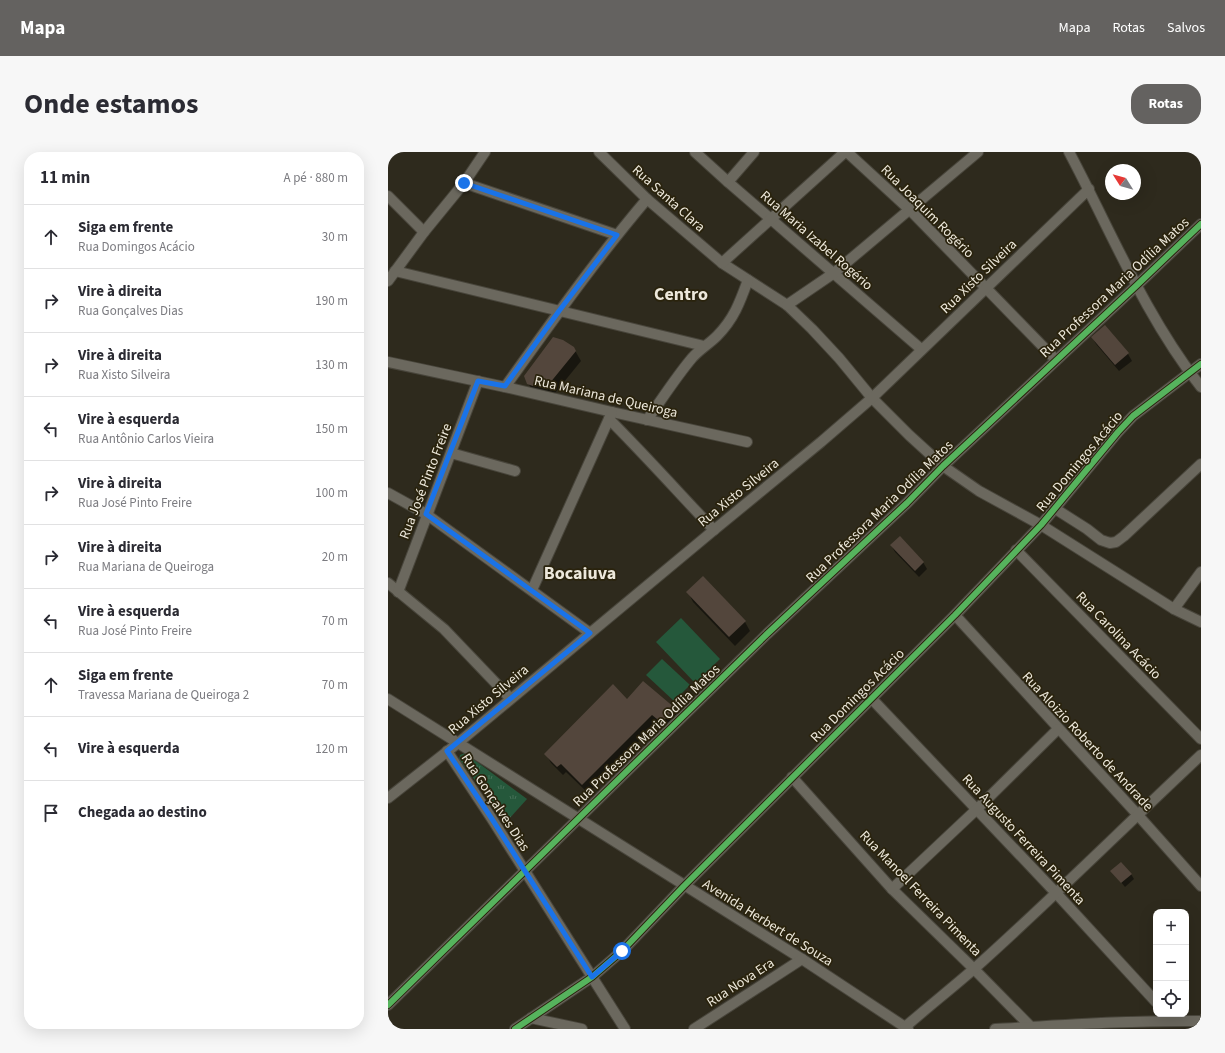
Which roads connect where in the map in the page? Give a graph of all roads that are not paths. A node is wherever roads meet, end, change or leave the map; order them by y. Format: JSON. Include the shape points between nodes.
{"nodes":[{"id":1,"x":485,"y":152,"type":"edge"},
{"id":2,"x":599,"y":152,"type":"edge"},
{"id":3,"x":695,"y":152,"type":"edge"},
{"id":4,"x":754,"y":152,"type":"edge"},
{"id":5,"x":846,"y":152,"type":"edge"},
{"id":6,"x":978,"y":152,"type":"edge"},
{"id":7,"x":1069,"y":152,"type":"edge"},
{"id":8,"x":728,"y":182,"type":"junction"},
{"id":9,"x":464,"y":183,"type":"junction"},
{"id":10,"x":1089,"y":189,"type":"junction"},
{"id":11,"x":388,"y":196,"type":"edge"},
{"id":12,"x":647,"y":199,"type":"junction"},
{"id":13,"x":910,"y":210,"type":"junction"},
{"id":14,"x":772,"y":219,"type":"junction"},
{"id":15,"x":1201,"y":224,"type":"edge"},
{"id":16,"x":424,"y":232,"type":"junction"},
{"id":17,"x":617,"y":235,"type":"junction"},
{"id":18,"x":722,"y":264,"type":"junction"},
{"id":19,"x":395,"y":271,"type":"junction"},
{"id":20,"x":834,"y":273,"type":"junction"},
{"id":21,"x":748,"y":280,"type":"junction"},
{"id":22,"x":388,"y":281,"type":"edge"},
{"id":23,"x":1136,"y":286,"type":"junction"},
{"id":24,"x":986,"y":288,"type":"junction"},
{"id":25,"x":787,"y":305,"type":"junction"},
{"id":26,"x":559,"y":311,"type":"junction"},
{"id":27,"x":704,"y":346,"type":"junction"},
{"id":28,"x":921,"y":349,"type":"junction"},
{"id":29,"x":1056,"y":360,"type":"junction"},
{"id":30,"x":388,"y":362,"type":"edge"},
{"id":31,"x":1201,"y":364,"type":"edge"},
{"id":32,"x":1189,"y":372,"type":"junction"},
{"id":33,"x":478,"y":381,"type":"junction"},
{"id":34,"x":505,"y":386,"type":"junction"},
{"id":35,"x":1201,"y":387,"type":"edge"},
{"id":36,"x":872,"y":398,"type":"junction"},
{"id":37,"x":610,"y":416,"type":"junction"},
{"id":38,"x":647,"y":420,"type":"junction"},
{"id":39,"x":747,"y":442,"type":"dead end"},
{"id":40,"x":451,"y":453,"type":"junction"},
{"id":41,"x":1201,"y":464,"type":"edge"},
{"id":42,"x":943,"y":466,"type":"junction"},
{"id":43,"x":515,"y":471,"type":"dead end"},
{"id":44,"x":388,"y":493,"type":"edge"},
{"id":45,"x":1054,"y":508,"type":"junction"},
{"id":46,"x":426,"y":514,"type":"junction"},
{"id":47,"x":1041,"y":525,"type":"junction"},
{"id":48,"x":714,"y":530,"type":"junction"},
{"id":49,"x":1016,"y":550,"type":"junction"},
{"id":50,"x":1201,"y":572,"type":"edge"},
{"id":51,"x":388,"y":583,"type":"edge"},
{"id":52,"x":532,"y":590,"type":"junction"},
{"id":53,"x":398,"y":592,"type":"junction"},
{"id":54,"x":1174,"y":609,"type":"junction"},
{"id":55,"x":954,"y":615,"type":"junction"},
{"id":56,"x":1201,"y":622,"type":"edge"},
{"id":57,"x":590,"y":633,"type":"junction"},
{"id":58,"x":510,"y":698,"type":"junction"},
{"id":59,"x":871,"y":698,"type":"junction"},
{"id":60,"x":388,"y":699,"type":"edge"},
{"id":61,"x":1058,"y":729,"type":"junction"},
{"id":62,"x":1201,"y":739,"type":"edge"},
{"id":63,"x":458,"y":743,"type":"junction"},
{"id":64,"x":447,"y":751,"type":"junction"},
{"id":65,"x":1201,"y":755,"type":"edge"},
{"id":66,"x":792,"y":777,"type":"junction"},
{"id":67,"x":388,"y":798,"type":"edge"},
{"id":68,"x":977,"y":809,"type":"junction"},
{"id":69,"x":1137,"y":814,"type":"junction"},
{"id":70,"x":577,"y":818,"type":"junction"},
{"id":71,"x":524,"y":871,"type":"junction"},
{"id":72,"x":684,"y":886,"type":"junction"},
{"id":73,"x":1201,"y":886,"type":"edge"},
{"id":74,"x":892,"y":888,"type":"junction"},
{"id":75,"x":1056,"y":894,"type":"junction"},
{"id":76,"x":802,"y":959,"type":"junction"},
{"id":77,"x":974,"y":969,"type":"junction"},
{"id":78,"x":592,"y":977,"type":"junction"},
{"id":79,"x":1153,"y":999,"type":"edge"},
{"id":80,"x":388,"y":1004,"type":"edge"},
{"id":81,"x":1170,"y":1017,"type":"edge"},
{"id":82,"x":531,"y":1018,"type":"junction"},
{"id":83,"x":1201,"y":1021,"type":"edge"},
{"id":84,"x":1100,"y":1023,"type":"junction"},
{"id":85,"x":1031,"y":1027,"type":"junction"},
{"id":86,"x":907,"y":1028,"type":"edge"},
{"id":87,"x":515,"y":1029,"type":"edge"},
{"id":88,"x":582,"y":1029,"type":"edge"},
{"id":89,"x":625,"y":1029,"type":"edge"},
{"id":90,"x":694,"y":1029,"type":"edge"},
{"id":91,"x":995,"y":1029,"type":"edge"},
{"id":92,"x":1109,"y":1029,"type":"edge"}],
"edges":[{"from":1,"to":9,"type":"street"},
{"from":2,"to":12,"type":"street","name":"Rua Santa Clara"},
{"from":3,"to":8,"type":"street","name":"Rua Maria Izabel Rogério"},
{"from":4,"to":8,"type":"street"},
{"from":5,"to":13,"type":"street","name":"Rua Joaquim Rogério"},
{"from":5,"to":14,"type":"street"},
{"from":6,"to":13,"type":"street"},
{"from":7,"to":10,"type":"street"},
{"from":8,"to":14,"type":"street","name":"Rua Maria Izabel Rogério"},
{"from":9,"to":16,"type":"street"},
{"from":9,"to":17,"type":"street"},
{"from":10,"to":23,"type":"street"},
{"from":10,"to":24,"type":"street","name":"Rua Xisto Silveira"},
{"from":11,"to":16,"type":"street"},
{"from":12,"to":17,"type":"street"},
{"from":12,"to":18,"type":"street","name":"Rua Santa Clara"},
{"from":13,"to":20,"type":"street"},
{"from":13,"to":24,"type":"street","name":"Rua Joaquim Rogério"},
{"from":14,"to":18,"type":"street"},
{"from":14,"to":20,"type":"street","name":"Rua Maria Izabel Rogério"},
{"from":15,"to":23,"type":"street","name":"Rua Professora Maria Odília Matos"},
{"from":16,"to":19,"type":"street"},
{"from":17,"to":26,"type":"street"},
{"from":18,"to":21,"type":"street","name":"Rua Santa Clara"},
{"from":19,"to":22,"type":"street"},
{"from":19,"to":26,"type":"street"},
{"from":20,"to":25,"type":"street"},
{"from":20,"to":28,"type":"street","name":"Rua Maria Izabel Rogério"},
{"from":21,"to":25,"type":"street","name":"Rua Santa Clara"},
{"from":21,"to":27,"type":"street","via":[[729,323]]},
{"from":23,"to":29,"type":"street","name":"Rua Professora Maria Odília Matos"},
{"from":23,"to":32,"type":"street"},
{"from":24,"to":28,"type":"street","name":"Rua Xisto Silveira"},
{"from":24,"to":29,"type":"street","name":"Rua Joaquim Rogério"},
{"from":25,"to":36,"type":"street","name":"Rua Santa Clara","via":[[833,352]]},
{"from":26,"to":27,"type":"street"},
{"from":26,"to":34,"type":"street"},
{"from":27,"to":38,"type":"street","via":[[683,369]]},
{"from":28,"to":36,"type":"street","name":"Rua Xisto Silveira"},
{"from":29,"to":42,"type":"street","name":"Rua Professora Maria Odília Matos"},
{"from":30,"to":33,"type":"street","name":"Rua Mariana de Queiroga"},
{"from":31,"to":32,"type":"street","name":"Rua Domingos Acácio"},
{"from":32,"to":35,"type":"street"},
{"from":32,"to":45,"type":"street","name":"Rua Domingos Acácio","via":[[1133,416]]},
{"from":33,"to":34,"type":"street","name":"Rua Mariana de Queiroga"},
{"from":33,"to":40,"type":"street","name":"Rua José Pinto Freire"},
{"from":34,"to":37,"type":"street","name":"Rua Mariana de Queiroga"},
{"from":36,"to":42,"type":"street","name":"Rua Santa Clara"},
{"from":36,"to":48,"type":"street","name":"Rua Xisto Silveira"},
{"from":37,"to":38,"type":"street","name":"Rua Mariana de Queiroga"},
{"from":37,"to":48,"type":"street"},
{"from":37,"to":52,"type":"street"},
{"from":38,"to":39,"type":"street","name":"Rua Mariana de Queiroga"},
{"from":40,"to":43,"type":"street"},
{"from":40,"to":46,"type":"street","name":"Rua José Pinto Freire"},
{"from":41,"to":45,"type":"street","via":[[1116,542],[1101,540]]},
{"from":42,"to":47,"type":"street","name":"Rua Santa Clara"},
{"from":42,"to":70,"type":"street","name":"Rua Professora Maria Odília Matos"},
{"from":44,"to":46,"type":"street"},
{"from":45,"to":47,"type":"street","name":"Rua Domingos Acácio"},
{"from":46,"to":52,"type":"street"},
{"from":46,"to":53,"type":"street","name":"Rua José Pinto Freire"},
{"from":47,"to":49,"type":"street","name":"Rua Domingos Acácio"},
{"from":47,"to":54,"type":"street","name":"Rua Santa Clara"},
{"from":48,"to":57,"type":"street","name":"Rua Xisto Silveira"},
{"from":49,"to":55,"type":"street","name":"Rua Domingos Acácio"},
{"from":49,"to":62,"type":"street","name":"Rua Carolina Acácio"},
{"from":50,"to":54,"type":"street"},
{"from":51,"to":53,"type":"street"},
{"from":52,"to":57,"type":"street"},
{"from":53,"to":58,"type":"street","via":[[444,629]]},
{"from":54,"to":56,"type":"street","name":"Rua Santa Clara"},
{"from":55,"to":59,"type":"street","name":"Rua Domingos Acácio"},
{"from":55,"to":61,"type":"street","name":"Rua Aloizio Roberto de Andrade"},
{"from":57,"to":58,"type":"street","name":"Rua Xisto Silveira"},
{"from":58,"to":63,"type":"street","name":"Rua Xisto Silveira"},
{"from":59,"to":66,"type":"street","name":"Rua Domingos Acácio"},
{"from":59,"to":68,"type":"street","name":"Rua Augusto Ferreira Pimenta"},
{"from":60,"to":63,"type":"street","name":"Avenida Herbert de Souza"},
{"from":61,"to":68,"type":"street"},
{"from":61,"to":69,"type":"street","name":"Rua Aloizio Roberto de Andrade"},
{"from":63,"to":64,"type":"street","name":"Rua Xisto Silveira"},
{"from":63,"to":70,"type":"street","name":"Avenida Herbert de Souza"},
{"from":64,"to":67,"type":"street","name":"Rua Xisto Silveira"},
{"from":64,"to":71,"type":"street","name":"Rua Gonçalves Dias"},
{"from":65,"to":69,"type":"street"},
{"from":66,"to":72,"type":"street","name":"Rua Domingos Acácio"},
{"from":66,"to":74,"type":"street","name":"Rua Manoel Ferreira Pimenta"},
{"from":68,"to":74,"type":"street"},
{"from":68,"to":75,"type":"street","name":"Rua Augusto Ferreira Pimenta"},
{"from":69,"to":73,"type":"street","name":"Rua Aloizio Roberto de Andrade"},
{"from":69,"to":75,"type":"street"},
{"from":70,"to":71,"type":"street","name":"Rua Professora Maria Odília Matos"},
{"from":70,"to":72,"type":"street","name":"Avenida Herbert de Souza"},
{"from":71,"to":78,"type":"street","name":"Rua Gonçalves Dias"},
{"from":71,"to":80,"type":"street","name":"Rua Professora Maria Odília Matos"},
{"from":72,"to":76,"type":"street","name":"Avenida Herbert de Souza"},
{"from":72,"to":78,"type":"street","name":"Rua Domingos Acácio","via":[[622,951]]},
{"from":74,"to":77,"type":"street","name":"Rua Manoel Ferreira Pimenta"},
{"from":75,"to":77,"type":"street"},
{"from":75,"to":79,"type":"street","name":"Rua Augusto Ferreira Pimenta"},
{"from":76,"to":86,"type":"street","name":"Avenida Herbert de Souza"},
{"from":76,"to":90,"type":"street","name":"Rua Nova Era"},
{"from":77,"to":85,"type":"street","name":"Rua Manoel Ferreira Pimenta"},
{"from":77,"to":86,"type":"street"},
{"from":78,"to":82,"type":"street","name":"Rua Domingos Acácio"},
{"from":78,"to":89,"type":"street","name":"Rua Gonçalves Dias"},
{"from":81,"to":83,"type":"street"},
{"from":81,"to":84,"type":"street"},
{"from":82,"to":87,"type":"street","name":"Rua Domingos Acácio"},
{"from":82,"to":88,"type":"street"},
{"from":84,"to":85,"type":"street"},
{"from":84,"to":92,"type":"street"},
{"from":85,"to":91,"type":"street"}]}
